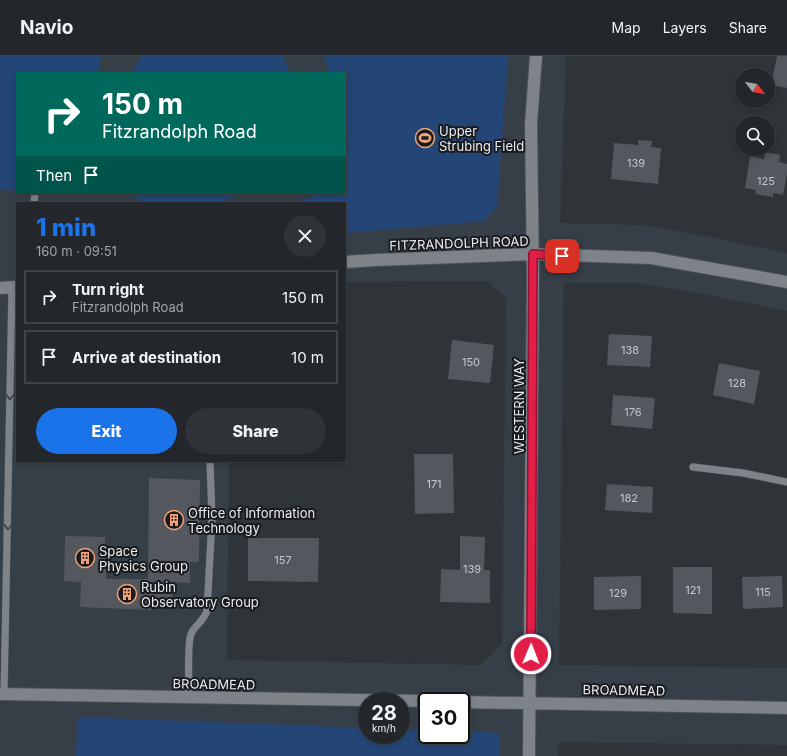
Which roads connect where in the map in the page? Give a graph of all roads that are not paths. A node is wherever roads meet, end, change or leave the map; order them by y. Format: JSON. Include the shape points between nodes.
{"nodes":[{"id":1,"x":536,"y":56,"type":"edge"},
{"id":2,"x":533,"y":254,"type":"junction"},
{"id":3,"x":346,"y":262,"type":"edge"},
{"id":4,"x":787,"y":282,"type":"edge"},
{"id":5,"x":0,"y":288,"type":"edge"},
{"id":6,"x":15,"y":288,"type":"edge"},
{"id":7,"x":210,"y":462,"type":"edge"},
{"id":8,"x":694,"y":467,"type":"dead end"},
{"id":9,"x":787,"y":482,"type":"edge"},
{"id":10,"x":2,"y":694,"type":"edge"},
{"id":11,"x":189,"y":697,"type":"junction"},
{"id":12,"x":418,"y":701,"type":"edge"},
{"id":13,"x":470,"y":702,"type":"edge"},
{"id":14,"x":530,"y":703,"type":"junction"},
{"id":15,"x":787,"y":708,"type":"edge"},
{"id":16,"x":529,"y":756,"type":"edge"}],
"edges":[{"from":1,"to":2,"type":"street","name":"WESTERN WAY","via":[[531,124]]},
{"from":2,"to":3,"type":"street","name":"FITZRANDOLPH ROAD"},
{"from":2,"to":4,"type":"street","name":"FITZRANDOLPH ROAD","via":[[652,258]]},
{"from":2,"to":14,"type":"street","name":"WESTERN WAY"},
{"from":5,"to":6,"type":"street"},
{"from":6,"to":10,"type":"lane","one_way":true},
{"from":7,"to":11,"type":"lane","via":[[212,519],[206,611],[205,617],[195,628],[190,639]]},
{"from":8,"to":9,"type":"lane"},
{"from":10,"to":11,"type":"street","name":"BROADMEAD"},
{"from":11,"to":12,"type":"street","name":"BROADMEAD"},
{"from":13,"to":14,"type":"street","name":"BROADMEAD"},
{"from":14,"to":15,"type":"street","name":"BROADMEAD"},
{"from":14,"to":16,"type":"street","name":"WESTERN WAY"}]}
